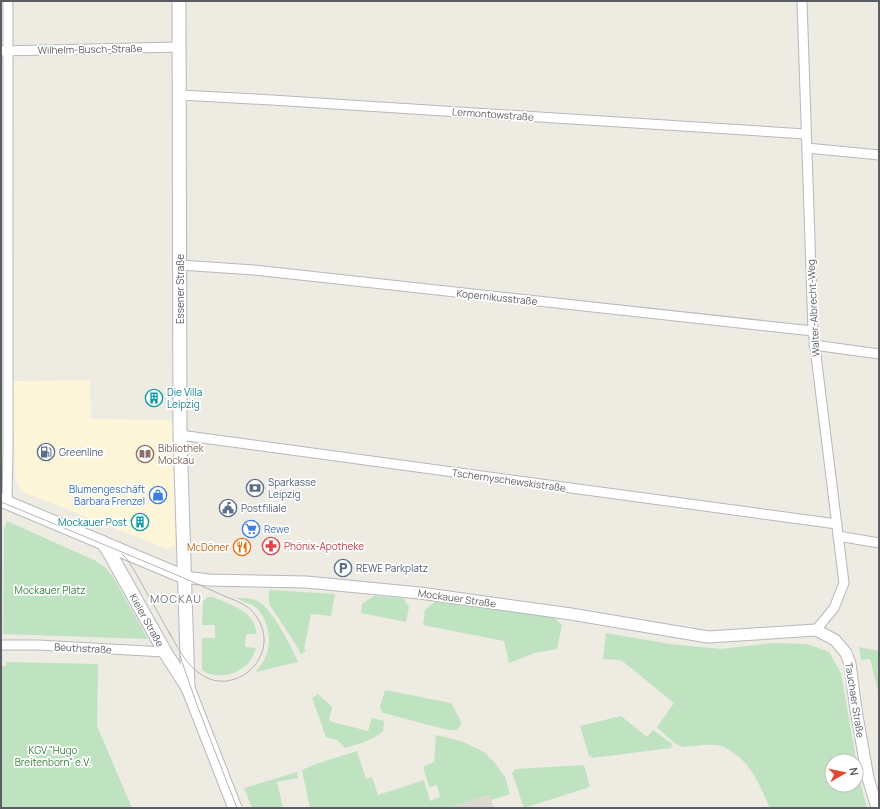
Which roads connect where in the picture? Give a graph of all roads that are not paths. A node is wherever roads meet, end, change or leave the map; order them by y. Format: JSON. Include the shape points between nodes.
{"nodes":[{"id":1,"x":8,"y":1,"type":"edge"},
{"id":2,"x":179,"y":1,"type":"edge"},
{"id":3,"x":802,"y":1,"type":"edge"},
{"id":4,"x":180,"y":47,"type":"junction"},
{"id":5,"x":4,"y":51,"type":"edge"},
{"id":6,"x":180,"y":95,"type":"junction"},
{"id":7,"x":806,"y":134,"type":"junction"},
{"id":8,"x":807,"y":148,"type":"junction"},
{"id":9,"x":879,"y":154,"type":"edge"},
{"id":10,"x":180,"y":265,"type":"junction"},
{"id":11,"x":813,"y":331,"type":"junction"},
{"id":12,"x":814,"y":345,"type":"junction"},
{"id":13,"x":879,"y":354,"type":"edge"},
{"id":14,"x":180,"y":435,"type":"junction"},
{"id":15,"x":4,"y":502,"type":"edge"},
{"id":16,"x":837,"y":524,"type":"junction"},
{"id":17,"x":838,"y":536,"type":"junction"},
{"id":18,"x":879,"y":543,"type":"edge"},
{"id":19,"x":105,"y":546,"type":"junction"},
{"id":20,"x":184,"y":577,"type":"junction"},
{"id":21,"x":816,"y":630,"type":"junction"},
{"id":22,"x":1,"y":645,"type":"edge"},
{"id":23,"x":165,"y":652,"type":"junction"},
{"id":24,"x":188,"y":688,"type":"junction"},
{"id":25,"x":235,"y":808,"type":"edge"},
{"id":26,"x":878,"y":808,"type":"edge"}],
"edges":[{"from":1,"to":5,"type":"street"},
{"from":2,"to":4,"type":"main road","name":"Essener Straße"},
{"from":3,"to":7,"type":"street","name":"Walter-Albrecht-Weg"},
{"from":4,"to":5,"type":"street","name":"Wilhelm-Busch-Straße"},
{"from":4,"to":6,"type":"main road","name":"Essener Straße"},
{"from":5,"to":15,"type":"street","via":[[8,448]]},
{"from":6,"to":7,"type":"street","name":"Lermontowstraße"},
{"from":6,"to":10,"type":"main road","name":"Essener Straße"},
{"from":7,"to":8,"type":"street","name":"Walter-Albrecht-Weg"},
{"from":8,"to":9,"type":"street"},
{"from":8,"to":11,"type":"street","name":"Walter-Albrecht-Weg"},
{"from":10,"to":11,"type":"street","name":"Kopernikusstraße","via":[[254,270]]},
{"from":10,"to":14,"type":"main road","name":"Essener Straße"},
{"from":11,"to":12,"type":"street","name":"Walter-Albrecht-Weg"},
{"from":12,"to":13,"type":"street"},
{"from":12,"to":16,"type":"street","name":"Walter-Albrecht-Weg"},
{"from":14,"to":16,"type":"street","name":"Tschernyschewskistraße"},
{"from":14,"to":20,"type":"main road","name":"Essener Straße"},
{"from":15,"to":19,"type":"main road","name":"Mockauer Straße","via":[[55,522]]},
{"from":16,"to":17,"type":"street","name":"Walter-Albrecht-Weg"},
{"from":17,"to":18,"type":"street"},
{"from":17,"to":21,"type":"street","name":"Walter-Albrecht-Weg","via":[[844,583],[834,608]]},
{"from":19,"to":20,"type":"main road","name":"Mockauer Straße"},
{"from":19,"to":23,"type":"main road","name":"Kieler Straße"},
{"from":20,"to":21,"type":"street","name":"Mockauer Straße","via":[[306,582],[420,592],[708,637]]},
{"from":20,"to":24,"type":"main road","name":"Kieler Straße"},
{"from":21,"to":26,"type":"street","name":"Tauchaer Straße","via":[[835,640],[846,652],[868,778]]},
{"from":22,"to":23,"type":"street","name":"Beuthstraße"},
{"from":23,"to":24,"type":"main road","name":"Kieler Straße"},
{"from":24,"to":25,"type":"main road","name":"Kieler Straße"}]}
